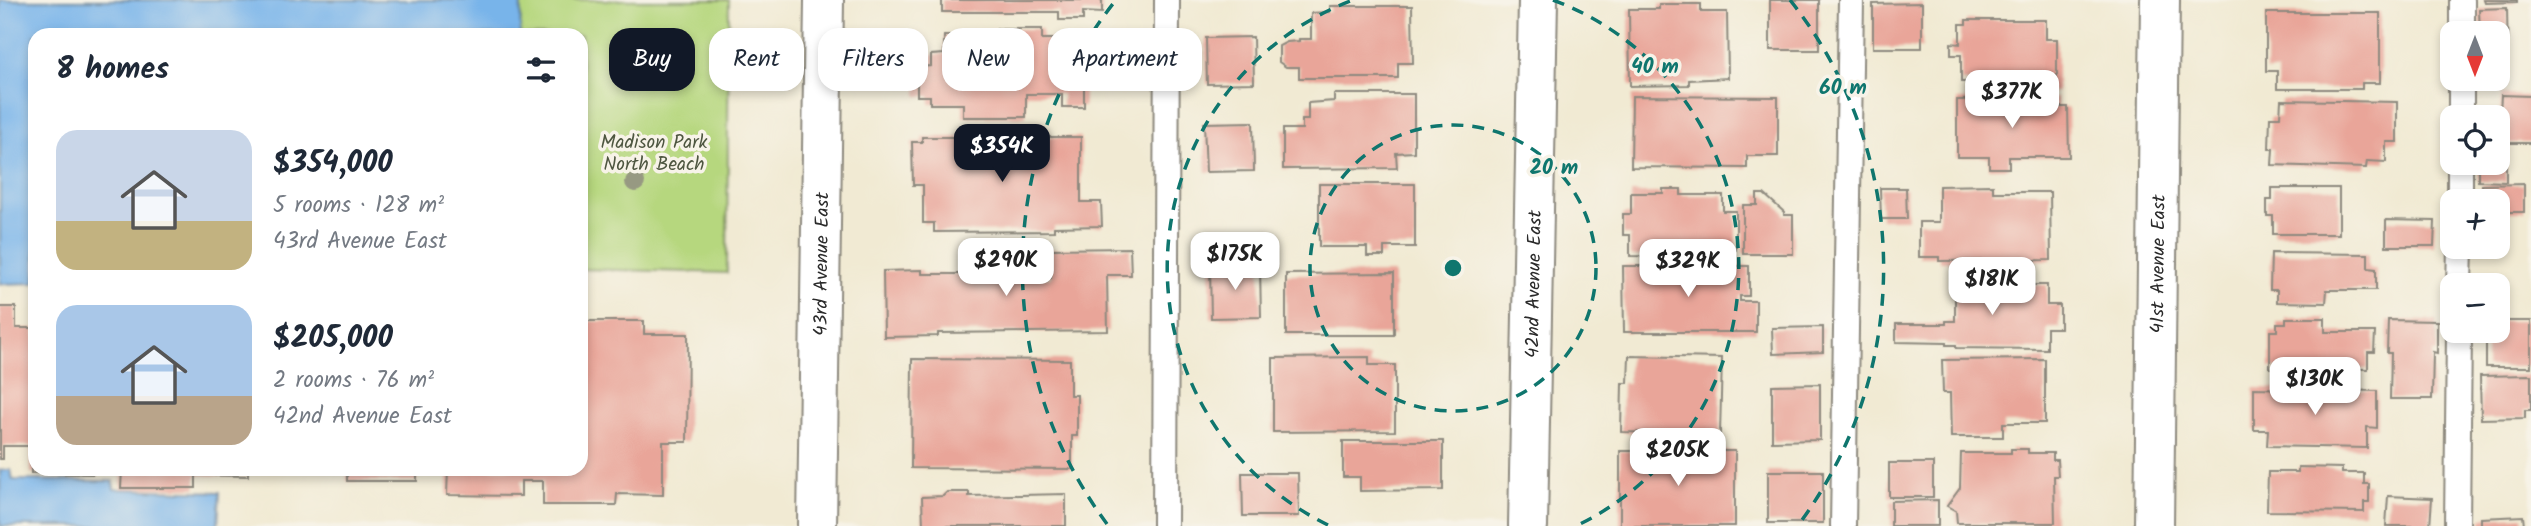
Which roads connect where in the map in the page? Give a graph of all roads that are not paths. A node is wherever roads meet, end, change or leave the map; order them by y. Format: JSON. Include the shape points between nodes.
{"nodes":[{"id":1,"x":824,"y":0,"type":"edge"},
{"id":2,"x":1167,"y":0,"type":"edge"},
{"id":3,"x":1538,"y":0,"type":"edge"},
{"id":4,"x":1851,"y":0,"type":"edge"},
{"id":5,"x":2160,"y":0,"type":"edge"},
{"id":6,"x":2462,"y":0,"type":"edge"},
{"id":7,"x":2462,"y":21,"type":"edge"},
{"id":8,"x":2459,"y":343,"type":"edge"},
{"id":9,"x":817,"y":526,"type":"edge"},
{"id":10,"x":1165,"y":526,"type":"edge"},
{"id":11,"x":1528,"y":526,"type":"edge"},
{"id":12,"x":1843,"y":526,"type":"edge"},
{"id":13,"x":2154,"y":526,"type":"edge"},
{"id":14,"x":2457,"y":526,"type":"edge"}],
"edges":[{"from":1,"to":9,"type":"street","name":"43rd Avenue East"},
{"from":2,"to":10,"type":"lane"},
{"from":3,"to":11,"type":"street","name":"42nd Avenue East"},
{"from":4,"to":12,"type":"lane"},
{"from":5,"to":13,"type":"street","name":"41st Avenue East"},
{"from":6,"to":7,"type":"lane"},
{"from":8,"to":14,"type":"lane"}]}
